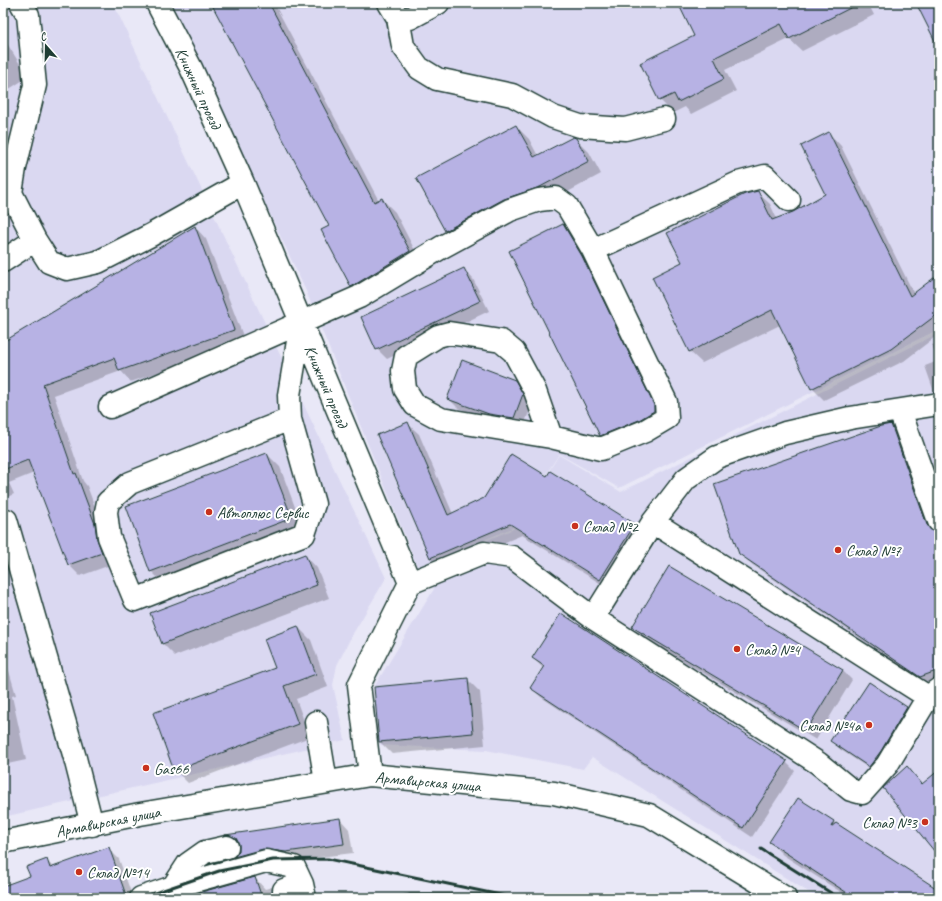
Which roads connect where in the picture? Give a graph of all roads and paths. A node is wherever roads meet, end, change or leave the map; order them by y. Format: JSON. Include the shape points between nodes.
{"nodes":[{"id":1,"x":22,"y":3,"type":"edge"},
{"id":2,"x":157,"y":3,"type":"edge"},
{"id":3,"x":438,"y":3,"type":"edge"},
{"id":4,"x":394,"y":10,"type":"edge"},
{"id":5,"x":664,"y":119,"type":"dead end"},
{"id":6,"x":243,"y":183,"type":"junction"},
{"id":7,"x":7,"y":196,"type":"edge"},
{"id":8,"x":789,"y":200,"type":"dead end"},
{"id":9,"x":35,"y":240,"type":"junction"},
{"id":10,"x":593,"y":250,"type":"junction"},
{"id":11,"x":3,"y":261,"type":"edge"},
{"id":12,"x":301,"y":323,"type":"junction"},
{"id":13,"x":939,"y":404,"type":"edge"},
{"id":14,"x":110,"y":407,"type":"dead end"},
{"id":15,"x":900,"y":411,"type":"junction"},
{"id":16,"x":290,"y":419,"type":"junction"},
{"id":17,"x":551,"y":437,"type":"junction"},
{"id":18,"x":6,"y":520,"type":"dead end"},
{"id":19,"x":939,"y":521,"type":"edge"},
{"id":20,"x":653,"y":522,"type":"junction"},
{"id":21,"x":410,"y":583,"type":"junction"},
{"id":22,"x":592,"y":618,"type":"junction"},
{"id":23,"x":934,"y":693,"type":"edge"},
{"id":24,"x":316,"y":722,"type":"dead end"},
{"id":25,"x":370,"y":775,"type":"junction"},
{"id":26,"x":326,"y":782,"type":"junction"},
{"id":27,"x":92,"y":825,"type":"junction"},
{"id":28,"x":3,"y":842,"type":"edge"},
{"id":29,"x":227,"y":847,"type":"dead end"},
{"id":30,"x":173,"y":887,"type":"junction"},
{"id":31,"x":297,"y":891,"type":"edge"},
{"id":32,"x":142,"y":898,"type":"edge"},
{"id":33,"x":785,"y":898,"type":"edge"}],
"edges":[{"from":1,"to":7,"type":"street","via":[[28,15],[35,85]]},
{"from":2,"to":6,"type":"street","name":"Книжный проезд","via":[[191,68]]},
{"from":3,"to":4,"type":"street","via":[[410,18]]},
{"from":4,"to":5,"type":"street","via":[[403,46],[419,68],[437,79],[512,96],[553,117],[580,126],[625,129]]},
{"from":6,"to":9,"type":"street","via":[[98,262],[67,269],[49,262]]},
{"from":6,"to":12,"type":"street","name":"Книжный проезд"},
{"from":7,"to":9,"type":"street"},
{"from":8,"to":10,"type":"street","via":[[765,176],[738,183]]},
{"from":9,"to":11,"type":"street"},
{"from":10,"to":12,"type":"street","via":[[567,206],[556,198],[539,200],[510,210],[442,246],[359,297]]},
{"from":10,"to":17,"type":"street","via":[[666,402],[667,418],[645,431],[601,449]]},
{"from":12,"to":14,"type":"street"},
{"from":12,"to":16,"type":"street","via":[[289,395]]},
{"from":12,"to":21,"type":"street","name":"Книжный проезд"},
{"from":13,"to":15,"type":"street"},
{"from":15,"to":19,"type":"street"},
{"from":15,"to":20,"type":"street","via":[[850,418],[785,432],[717,457],[686,479]]},
{"from":16,"to":16,"type":"street","via":[[130,483],[108,502],[106,512],[109,537],[135,600],[304,534],[314,504]]},
{"from":17,"to":17,"type":"street","via":[[535,391],[514,352],[501,341],[449,333],[438,336],[406,356],[402,371],[405,389],[415,405],[441,419]]},
{"from":18,"to":27,"type":"street"},
{"from":20,"to":22,"type":"street"},
{"from":20,"to":23,"type":"street"},
{"from":21,"to":22,"type":"street","via":[[484,553],[512,557]]},
{"from":21,"to":25,"type":"street","via":[[359,685]]},
{"from":22,"to":23,"type":"street","via":[[818,763],[851,790],[862,793],[887,764]]},
{"from":24,"to":26,"type":"street"},
{"from":25,"to":26,"type":"street","name":"Армавирская улица"},
{"from":25,"to":33,"type":"street","name":"Армавирская улица","via":[[554,793],[649,815]]},
{"from":26,"to":27,"type":"street","name":"Армавирская улица","via":[[140,814]]},
{"from":27,"to":28,"type":"street","name":"Армавирская улица"},
{"from":29,"to":30,"type":"street","via":[[205,852],[188,864]]},
{"from":30,"to":31,"type":"street","via":[[266,861],[294,867]]},
{"from":30,"to":32,"type":"street"}]}
